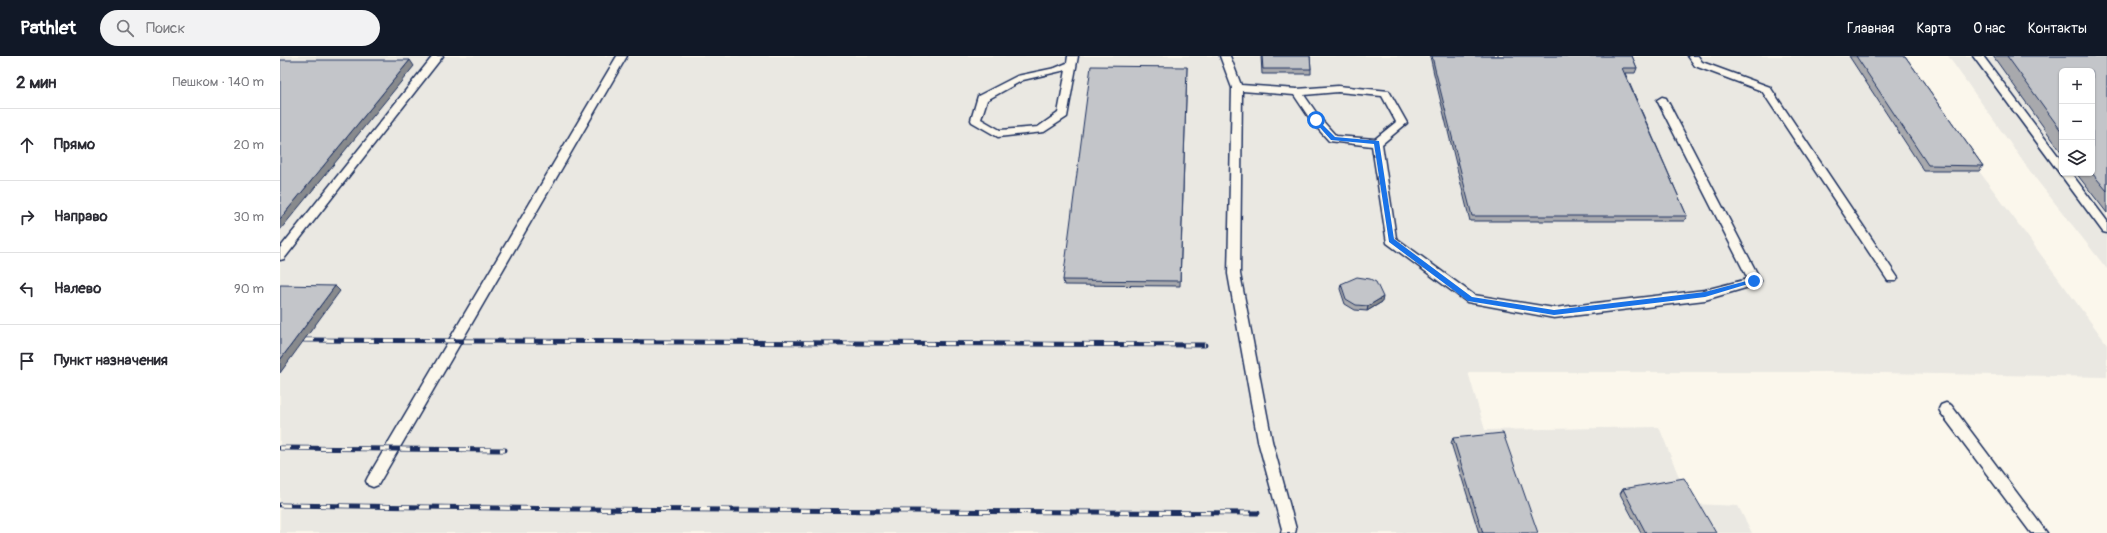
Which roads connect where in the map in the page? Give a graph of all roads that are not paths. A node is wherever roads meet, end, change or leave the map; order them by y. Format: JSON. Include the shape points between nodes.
{"nodes":[{"id":1,"x":438,"y":56,"type":"edge"},
{"id":2,"x":622,"y":56,"type":"edge"},
{"id":3,"x":1225,"y":56,"type":"edge"},
{"id":4,"x":1693,"y":56,"type":"edge"},
{"id":5,"x":1978,"y":56,"type":"edge"},
{"id":6,"x":1073,"y":60,"type":"edge"},
{"id":7,"x":1237,"y":88,"type":"junction"},
{"id":8,"x":1297,"y":92,"type":"junction"},
{"id":9,"x":1662,"y":100,"type":"dead end"},
{"id":10,"x":1377,"y":142,"type":"junction"},
{"id":11,"x":2059,"y":165,"type":"edge"},
{"id":12,"x":2067,"y":176,"type":"edge"},
{"id":13,"x":2107,"y":229,"type":"edge"},
{"id":14,"x":280,"y":256,"type":"edge"},
{"id":15,"x":1892,"y":278,"type":"dead end"},
{"id":16,"x":1946,"y":409,"type":"dead end"},
{"id":17,"x":373,"y":481,"type":"dead end"},
{"id":18,"x":1288,"y":533,"type":"edge"},
{"id":19,"x":2040,"y":533,"type":"edge"}],
"edges":[{"from":1,"to":14,"type":"lane"},
{"from":2,"to":17,"type":"lane"},
{"from":3,"to":7,"type":"lane"},
{"from":4,"to":15,"type":"lane","via":[[1698,64],[1766,89]]},
{"from":5,"to":11,"type":"lane"},
{"from":6,"to":6,"type":"lane","via":[[1063,114],[1040,130],[998,134],[976,120],[982,98],[1020,78],[1058,70]]},
{"from":7,"to":8,"type":"lane"},
{"from":7,"to":18,"type":"lane","via":[[1234,274],[1265,441]]},
{"from":8,"to":10,"type":"lane","via":[[1333,139]]},
{"from":8,"to":10,"type":"lane","via":[[1338,89],[1385,93],[1402,123]]},
{"from":9,"to":10,"type":"lane","via":[[1754,281],[1705,295],[1554,313],[1471,299],[1391,240]]},
{"from":12,"to":13,"type":"lane"},
{"from":16,"to":19,"type":"lane"}]}
